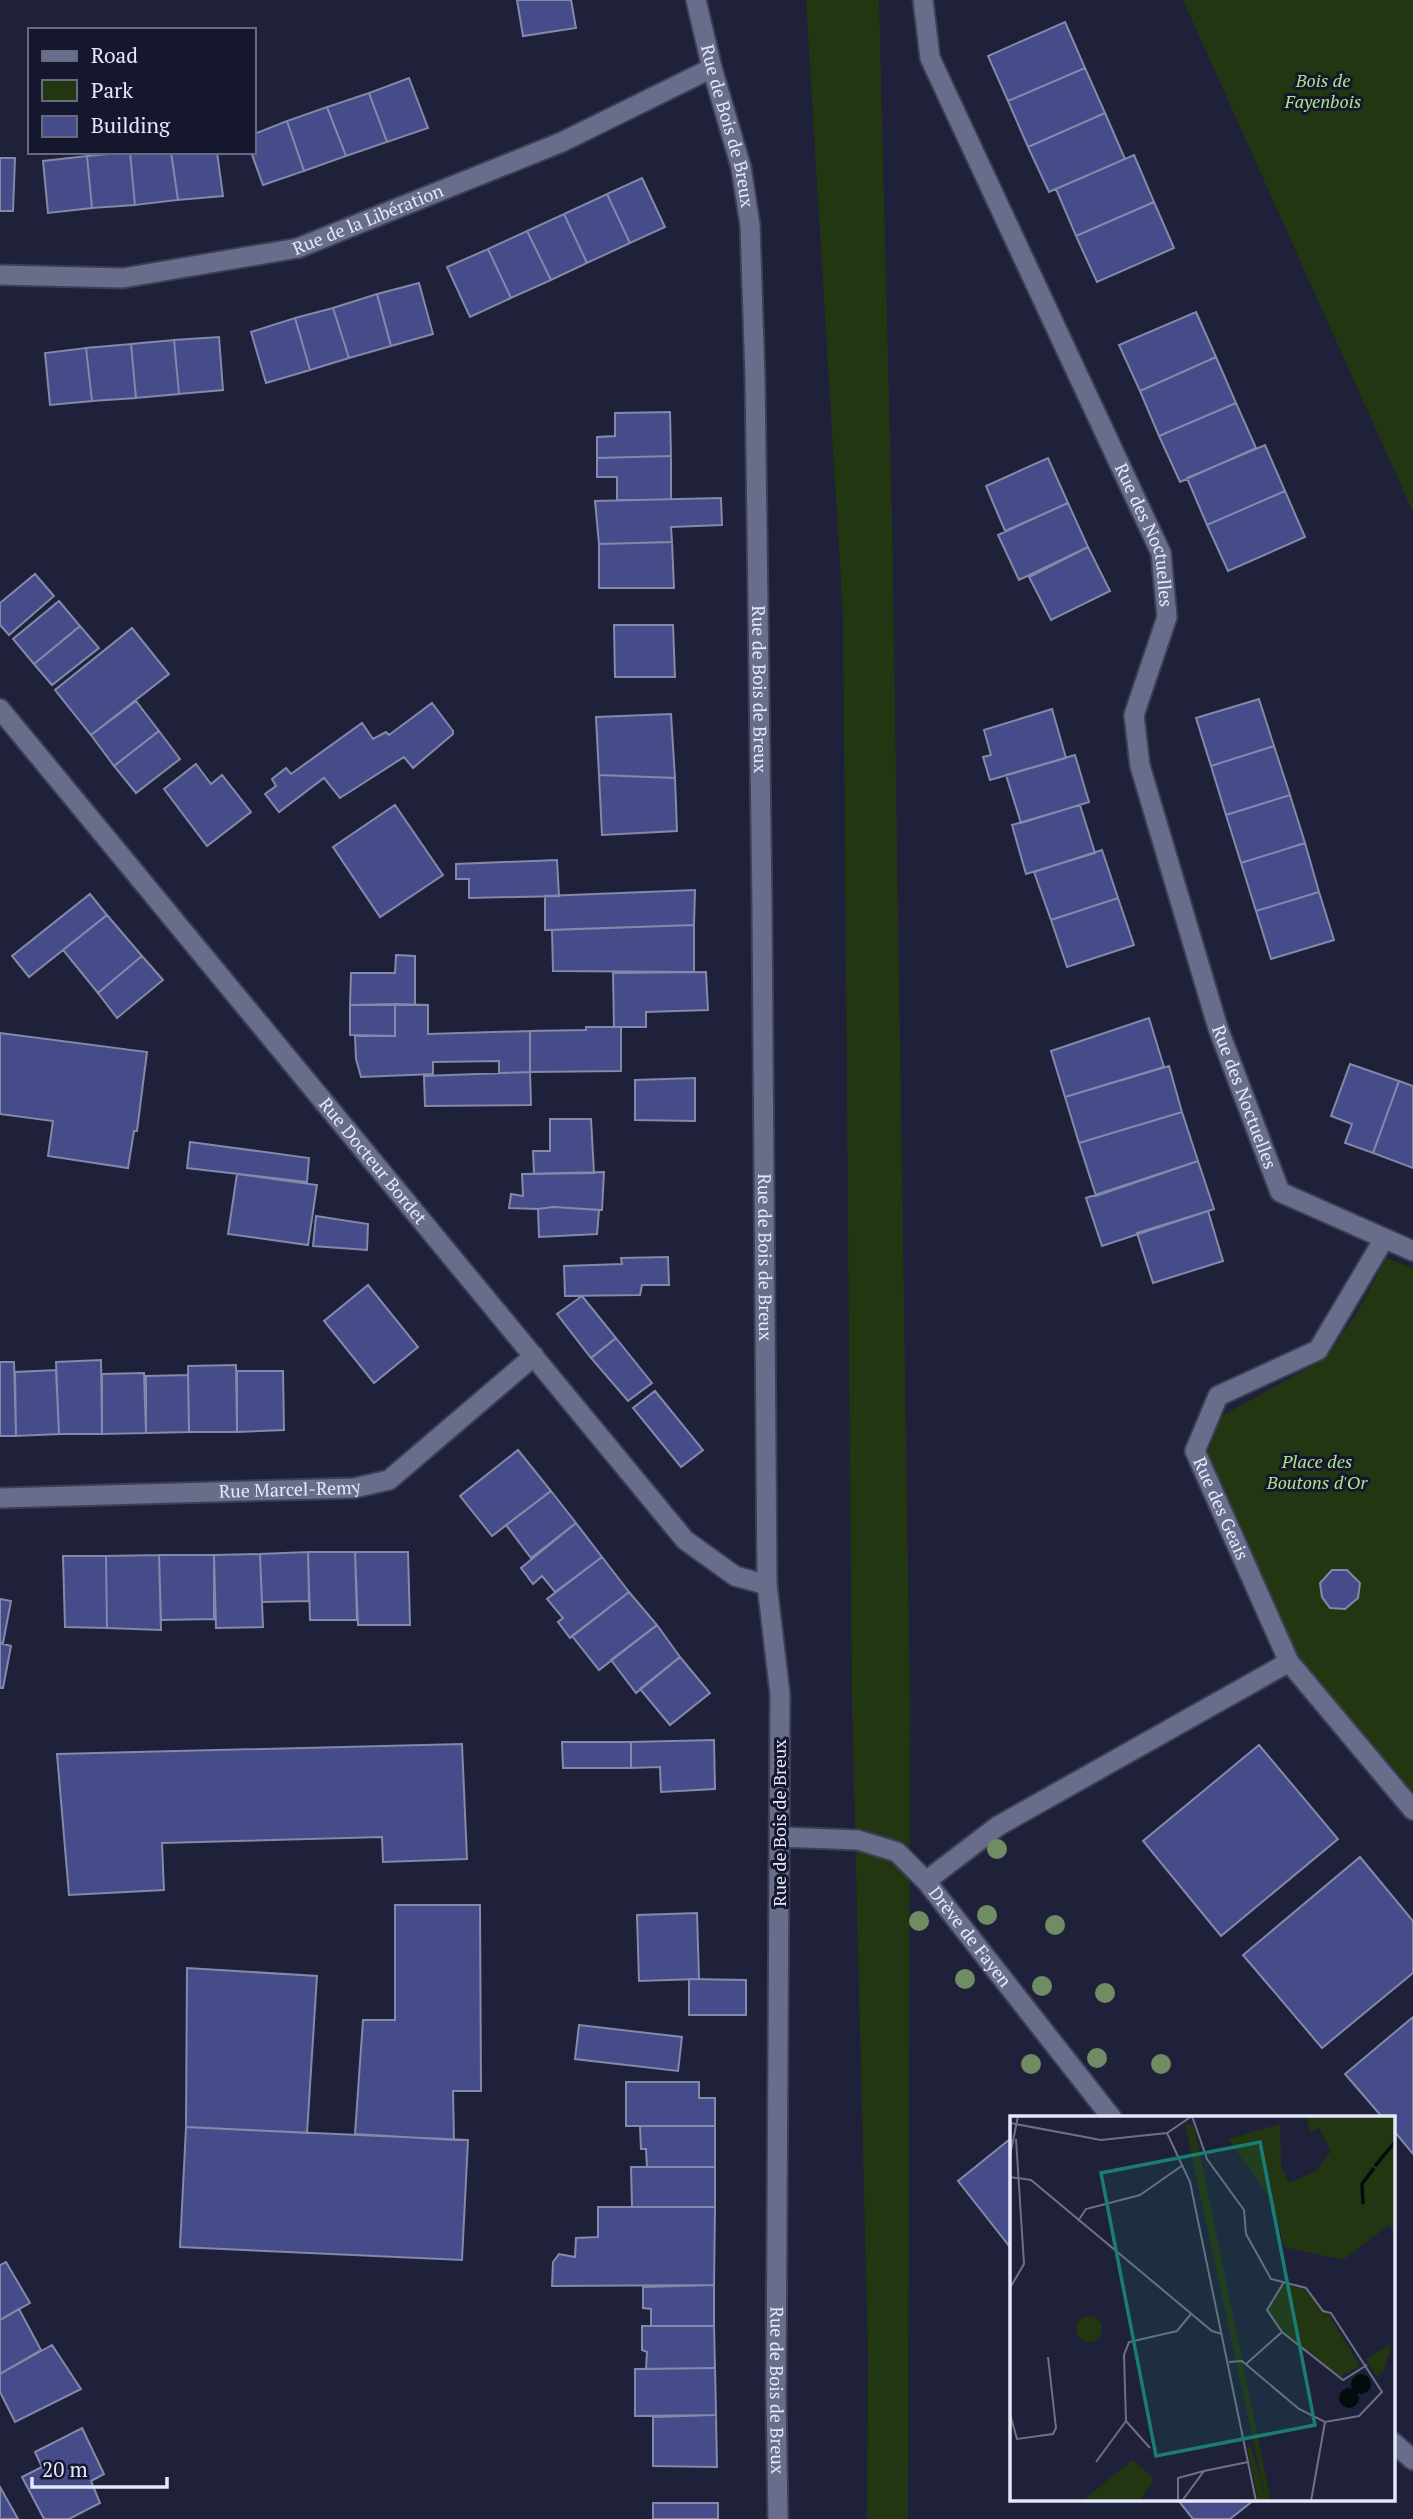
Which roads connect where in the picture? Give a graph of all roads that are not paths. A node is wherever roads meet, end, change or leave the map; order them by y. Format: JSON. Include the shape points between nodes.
{"nodes":[{"id":1,"x":696,"y":0,"type":"edge"},
{"id":2,"x":923,"y":0,"type":"edge"},
{"id":3,"x":712,"y":68,"type":"junction"},
{"id":4,"x":0,"y":275,"type":"edge"},
{"id":5,"x":0,"y":709,"type":"edge"},
{"id":6,"x":1384,"y":1239,"type":"junction"},
{"id":7,"x":1413,"y":1251,"type":"edge"},
{"id":8,"x":534,"y":1356,"type":"junction"},
{"id":9,"x":0,"y":1497,"type":"edge"},
{"id":10,"x":767,"y":1585,"type":"junction"},
{"id":11,"x":1289,"y":1662,"type":"junction"},
{"id":12,"x":1413,"y":1810,"type":"edge"},
{"id":13,"x":780,"y":1837,"type":"junction"},
{"id":14,"x":926,"y":1881,"type":"junction"},
{"id":15,"x":1110,"y":2116,"type":"edge"},
{"id":16,"x":1396,"y":2445,"type":"edge"},
{"id":17,"x":1413,"y":2460,"type":"edge"},
{"id":18,"x":778,"y":2519,"type":"edge"}],
"edges":[{"from":1,"to":3,"type":"street","name":"Rue de Bois de Breux"},
{"from":2,"to":6,"type":"street","name":"Rue des Noctuelles","via":[[929,58],[1161,553],[1167,617],[1134,715],[1140,766],[1226,1050],[1280,1192]]},
{"from":3,"to":4,"type":"street","name":"Rue de la Libération","via":[[562,142],[298,248],[123,278]]},
{"from":3,"to":10,"type":"street","name":"Rue de Bois de Breux","via":[[741,167],[751,239]]},
{"from":5,"to":8,"type":"street","name":"Rue Docteur Bordet"},
{"from":6,"to":7,"type":"street","name":"Rue des Noctuelles"},
{"from":6,"to":11,"type":"street","name":"Rue des Geais","via":[[1318,1350],[1219,1396],[1195,1451]]},
{"from":8,"to":9,"type":"street","name":"Rue Marcel-Remy","via":[[389,1480],[354,1488]]},
{"from":8,"to":10,"type":"street","name":"Rue Docteur Bordet","via":[[685,1540],[735,1577]]},
{"from":10,"to":13,"type":"street","name":"Rue de Bois de Breux","via":[[780,1694]]},
{"from":11,"to":12,"type":"street","name":"Rue des Geais"},
{"from":11,"to":14,"type":"street","via":[[998,1826]]},
{"from":13,"to":14,"type":"street","name":"Drève de Fayen","via":[[858,1840],[897,1852]]},
{"from":13,"to":18,"type":"street","name":"Rue de Bois de Breux"},
{"from":14,"to":15,"type":"street","name":"Drève de Fayen"},
{"from":16,"to":17,"type":"street"}]}
